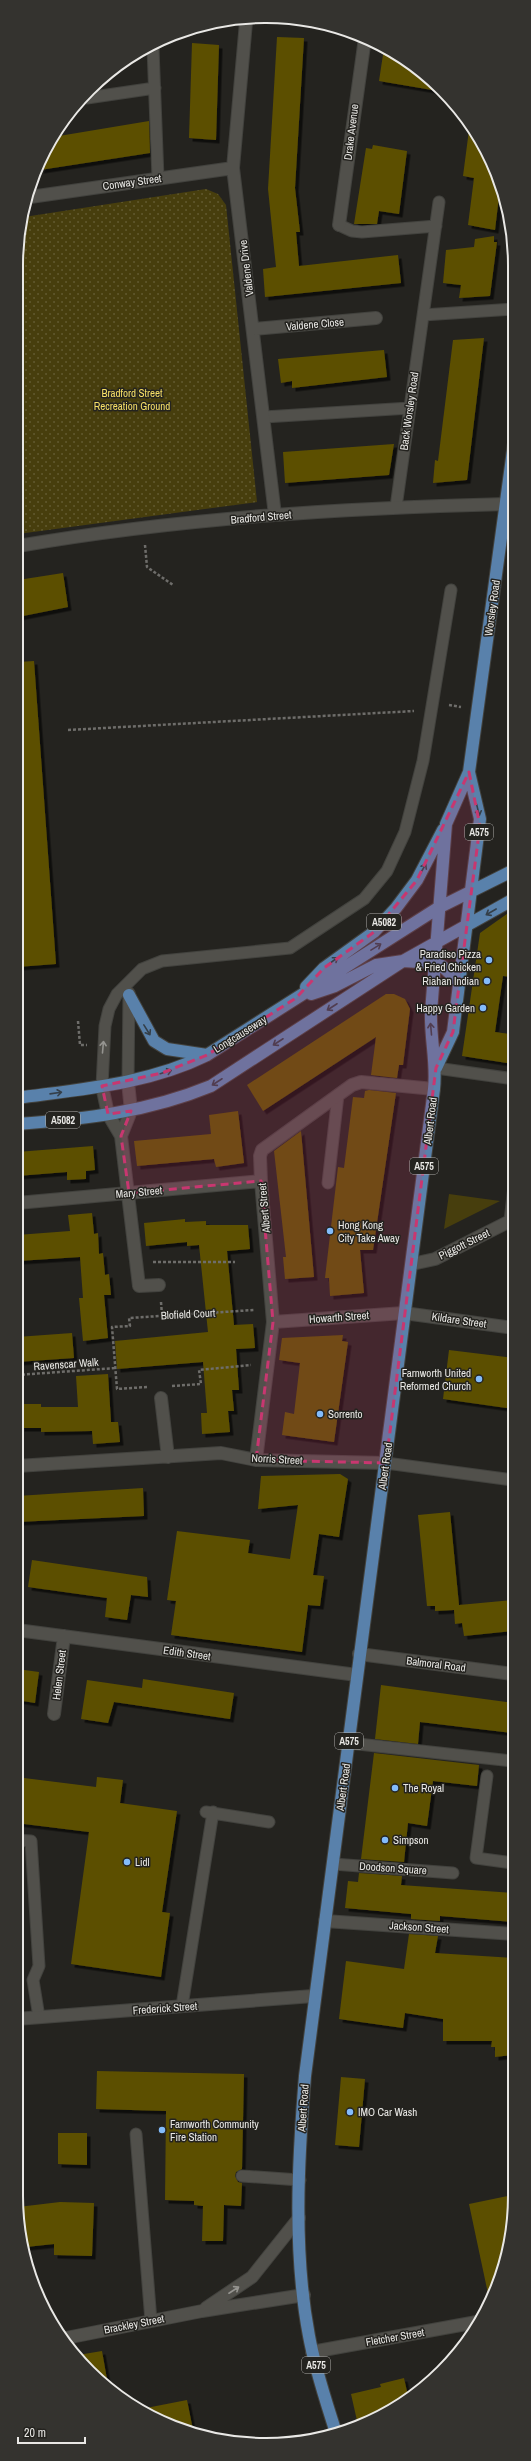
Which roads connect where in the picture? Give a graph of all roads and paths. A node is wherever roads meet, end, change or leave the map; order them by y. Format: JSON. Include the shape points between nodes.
{"nodes":[{"id":1,"x":246,"y":24,"type":"edge"},
{"id":2,"x":364,"y":44,"type":"edge"},
{"id":3,"x":153,"y":50,"type":"edge"},
{"id":4,"x":155,"y":88,"type":"junction"},
{"id":5,"x":91,"y":97,"type":"edge"},
{"id":6,"x":234,"y":168,"type":"junction"},
{"id":7,"x":158,"y":178,"type":"junction"},
{"id":8,"x":33,"y":197,"type":"edge"},
{"id":9,"x":439,"y":202,"type":"dead end"},
{"id":10,"x":339,"y":225,"type":"joint"},
{"id":11,"x":436,"y":226,"type":"junction"},
{"id":12,"x":508,"y":309,"type":"edge"},
{"id":13,"x":423,"y":315,"type":"junction"},
{"id":14,"x":376,"y":318,"type":"dead end"},
{"id":15,"x":253,"y":329,"type":"junction"},
{"id":16,"x":410,"y":408,"type":"junction"},
{"id":17,"x":264,"y":417,"type":"junction"},
{"id":18,"x":508,"y":505,"type":"edge"},
{"id":19,"x":396,"y":507,"type":"junction"},
{"id":20,"x":275,"y":515,"type":"junction"},
{"id":21,"x":508,"y":518,"type":"edge"},
{"id":22,"x":144,"y":528,"type":"junction"},
{"id":23,"x":23,"y":545,"type":"edge"},
{"id":24,"x":172,"y":585,"type":"dead end"},
{"id":25,"x":451,"y":590,"type":"dead end"},
{"id":26,"x":432,"y":707,"type":"junction"},
{"id":27,"x":478,"y":710,"type":"junction"},
{"id":28,"x":68,"y":730,"type":"dead end"},
{"id":29,"x":469,"y":772,"type":"junction"},
{"id":30,"x":446,"y":824,"type":"junction"},
{"id":31,"x":508,"y":873,"type":"edge"},
{"id":32,"x":470,"y":893,"type":"junction"},
{"id":33,"x":508,"y":902,"type":"edge"},
{"id":34,"x":438,"y":908,"type":"junction"},
{"id":35,"x":467,"y":925,"type":"junction"},
{"id":36,"x":436,"y":941,"type":"junction"},
{"id":37,"x":403,"y":961,"type":"junction"},
{"id":38,"x":435,"y":963,"type":"junction"},
{"id":39,"x":130,"y":980,"type":"junction"},
{"id":40,"x":460,"y":983,"type":"junction"},
{"id":41,"x":129,"y":995,"type":"junction"},
{"id":42,"x":296,"y":998,"type":"junction"},
{"id":43,"x":78,"y":1021,"type":"dead end"},
{"id":44,"x":88,"y":1045,"type":"dead end"},
{"id":45,"x":207,"y":1054,"type":"junction"},
{"id":46,"x":436,"y":1068,"type":"junction"},
{"id":47,"x":508,"y":1078,"type":"edge"},
{"id":48,"x":128,"y":1082,"type":"junction"},
{"id":49,"x":102,"y":1086,"type":"junction"},
{"id":50,"x":434,"y":1089,"type":"junction"},
{"id":51,"x":338,"y":1095,"type":"junction"},
{"id":52,"x":23,"y":1097,"type":"edge"},
{"id":53,"x":131,"y":1112,"type":"junction"},
{"id":54,"x":108,"y":1114,"type":"junction"},
{"id":55,"x":23,"y":1123,"type":"edge"},
{"id":56,"x":121,"y":1136,"type":"junction"},
{"id":57,"x":261,"y":1181,"type":"junction"},
{"id":58,"x":328,"y":1183,"type":"dead end"},
{"id":59,"x":129,"y":1192,"type":"junction"},
{"id":60,"x":23,"y":1202,"type":"edge"},
{"id":61,"x":508,"y":1222,"type":"edge"},
{"id":62,"x":137,"y":1260,"type":"junction"},
{"id":63,"x":235,"y":1262,"type":"dead end"},
{"id":64,"x":412,"y":1264,"type":"junction"},
{"id":65,"x":159,"y":1285,"type":"dead end"},
{"id":66,"x":273,"y":1309,"type":"junction"},
{"id":67,"x":404,"y":1313,"type":"junction"},
{"id":68,"x":273,"y":1322,"type":"junction"},
{"id":69,"x":508,"y":1327,"type":"edge"},
{"id":70,"x":268,"y":1364,"type":"junction"},
{"id":71,"x":116,"y":1368,"type":"junction"},
{"id":72,"x":23,"y":1376,"type":"edge"},
{"id":73,"x":167,"y":1386,"type":"dead end"},
{"id":74,"x":153,"y":1387,"type":"dead end"},
{"id":75,"x":161,"y":1398,"type":"dead end"},
{"id":76,"x":168,"y":1457,"type":"junction"},
{"id":77,"x":256,"y":1460,"type":"junction"},
{"id":78,"x":386,"y":1463,"type":"junction"},
{"id":79,"x":23,"y":1466,"type":"edge"},
{"id":80,"x":508,"y":1479,"type":"edge"},
{"id":81,"x":23,"y":1631,"type":"edge"},
{"id":82,"x":64,"y":1636,"type":"junction"},
{"id":83,"x":359,"y":1654,"type":"junction"},
{"id":84,"x":508,"y":1673,"type":"edge"},
{"id":85,"x":357,"y":1676,"type":"junction"},
{"id":86,"x":54,"y":1714,"type":"dead end"},
{"id":87,"x":348,"y":1743,"type":"junction"},
{"id":88,"x":508,"y":1760,"type":"edge"},
{"id":89,"x":487,"y":1776,"type":"dead end"},
{"id":90,"x":269,"y":1822,"type":"dead end"},
{"id":91,"x":23,"y":1840,"type":"edge"},
{"id":92,"x":508,"y":1862,"type":"edge"},
{"id":93,"x":333,"y":1864,"type":"junction"},
{"id":94,"x":453,"y":1873,"type":"dead end"},
{"id":95,"x":325,"y":1921,"type":"junction"},
{"id":96,"x":508,"y":1934,"type":"edge"},
{"id":97,"x":313,"y":1996,"type":"junction"},
{"id":98,"x":182,"y":2006,"type":"junction"},
{"id":99,"x":39,"y":2017,"type":"junction"},
{"id":100,"x":23,"y":2018,"type":"edge"},
{"id":101,"x":136,"y":2134,"type":"dead end"},
{"id":102,"x":242,"y":2176,"type":"dead end"},
{"id":103,"x":300,"y":2180,"type":"junction"},
{"id":104,"x":299,"y":2218,"type":"junction"},
{"id":105,"x":304,"y":2296,"type":"junction"},
{"id":106,"x":202,"y":2311,"type":"junction"},
{"id":107,"x":151,"y":2321,"type":"junction"},
{"id":108,"x":472,"y":2323,"type":"edge"},
{"id":109,"x":69,"y":2337,"type":"edge"},
{"id":110,"x":312,"y":2352,"type":"junction"},
{"id":111,"x":334,"y":2428,"type":"edge"}],
"edges":[{"from":1,"to":6,"type":"street","name":"Valdene Drive"},
{"from":2,"to":10,"type":"street","name":"Drake Avenue"},
{"from":3,"to":4,"type":"lane"},
{"from":4,"to":5,"type":"lane"},
{"from":4,"to":7,"type":"lane"},
{"from":6,"to":7,"type":"street","name":"Conway Street"},
{"from":6,"to":15,"type":"street","name":"Valdene Drive"},
{"from":7,"to":8,"type":"street","name":"Conway Street"},
{"from":9,"to":11,"type":"lane","name":"Back Worsley Road"},
{"from":10,"to":11,"type":"lane","via":[[362,232]]},
{"from":11,"to":13,"type":"lane","name":"Back Worsley Road"},
{"from":12,"to":13,"type":"lane"},
{"from":13,"to":16,"type":"lane","name":"Back Worsley Road"},
{"from":14,"to":15,"type":"street","name":"Valdene Close"},
{"from":15,"to":17,"type":"street","name":"Valdene Drive"},
{"from":16,"to":17,"type":"lane"},
{"from":16,"to":19,"type":"lane","name":"Back Worsley Road"},
{"from":17,"to":20,"type":"street","name":"Valdene Drive"},
{"from":18,"to":19,"type":"street","name":"Bradford Street"},
{"from":19,"to":20,"type":"street","name":"Bradford Street"},
{"from":20,"to":22,"type":"street","name":"Bradford Street"},
{"from":21,"to":27,"type":"main road","name":"Worsley Road","number":"A575"},
{"from":22,"to":23,"type":"street","name":"Bradford Street","via":[[84,534]]},
{"from":22,"to":24,"type":"path","via":[[147,567]]},
{"from":25,"to":26,"type":"lane"},
{"from":26,"to":27,"type":"path","via":[[445,704]]},
{"from":26,"to":28,"type":"path","via":[[414,711]]},
{"from":26,"to":39,"type":"lane","via":[[423,761],[405,832],[387,871],[364,899],[290,948],[162,961],[142,969]]},
{"from":27,"to":29,"type":"main road","name":"Worsley Road","number":"A575"},
{"from":29,"to":30,"type":"main road","name":"Worsley Road","number":"A575"},
{"from":29,"to":32,"type":"main road","name":"Worsley Road","number":"A575","one_way":true,"via":[[480,819]]},
{"from":30,"to":34,"type":"main road","name":"Worsley Road","number":"A575"},
{"from":42,"to":30,"type":"main road","number":"A5082","one_way":true,"via":[[324,968],[374,932],[396,908],[417,880]]},
{"from":31,"to":32,"type":"main road","number":"A5082"},
{"from":32,"to":34,"type":"main road","number":"A5082"},
{"from":32,"to":35,"type":"main road","name":"Worsley Road","number":"A575"},
{"from":33,"to":35,"type":"main road","number":"A5082","one_way":true},
{"from":34,"to":36,"type":"main road","name":"Worsley Road","number":"A575"},
{"from":42,"to":34,"type":"main road","name":"Longcauseway","number":"A5082","one_way":true},
{"from":35,"to":36,"type":"main road","number":"A5082"},
{"from":35,"to":40,"type":"main road","name":"Albert Road","number":"A575"},
{"from":36,"to":37,"type":"main road","number":"A5082"},
{"from":36,"to":38,"type":"main road","name":"Albert Road","number":"A575"},
{"from":37,"to":38,"type":"main road"},
{"from":37,"to":42,"type":"main road","via":[[376,965],[335,986]]},
{"from":37,"to":53,"type":"main road","number":"A5082","one_way":true,"via":[[211,1086],[180,1099]]},
{"from":38,"to":40,"type":"main road","via":[[449,970]]},
{"from":46,"to":38,"type":"main road","name":"Albert Road","number":"A575","one_way":true,"via":[[430,1028]]},
{"from":39,"to":41,"type":"lane"},
{"from":49,"to":39,"type":"lane","one_way":true,"via":[[105,1026],[109,1009],[117,994]]},
{"from":40,"to":46,"type":"main road","name":"Albert Road","number":"A575","via":[[453,1032]]},
{"from":41,"to":45,"type":"main road","one_way":true,"via":[[154,1041],[167,1049]]},
{"from":41,"to":48,"type":"lane"},
{"from":42,"to":45,"type":"main road","name":"Longcauseway","number":"A5082"},
{"from":43,"to":44,"type":"path","via":[[80,1045]]},
{"from":48,"to":45,"type":"main road","name":"Longcauseway","number":"A5082","one_way":true,"via":[[182,1067]]},
{"from":46,"to":47,"type":"lane"},
{"from":46,"to":50,"type":"main road","name":"Albert Road","number":"A575"},
{"from":48,"to":49,"type":"main road","name":"Longcauseway","number":"A5082"},
{"from":48,"to":53,"type":"street"},
{"from":52,"to":49,"type":"main road","name":"Longcauseway","number":"A5082","one_way":true},
{"from":49,"to":54,"type":"street"},
{"from":50,"to":51,"type":"street","name":"Albert Street","via":[[361,1082]]},
{"from":50,"to":64,"type":"main road","name":"Albert Road","number":"A575"},
{"from":51,"to":57,"type":"street","name":"Albert Street","via":[[265,1146],[260,1156]]},
{"from":51,"to":58,"type":"lane"},
{"from":53,"to":54,"type":"main road","number":"A5082"},
{"from":53,"to":56,"type":"street"},
{"from":54,"to":55,"type":"main road","number":"A5082"},
{"from":54,"to":56,"type":"street"},
{"from":56,"to":59,"type":"street"},
{"from":57,"to":59,"type":"street","name":"Mary Street"},
{"from":57,"to":66,"type":"street","name":"Albert Street"},
{"from":59,"to":60,"type":"street","name":"Mary Street"},
{"from":59,"to":62,"type":"street"},
{"from":61,"to":64,"type":"street","name":"Piggott Street","via":[[435,1259]]},
{"from":62,"to":63,"type":"path","via":[[198,1264]]},
{"from":62,"to":65,"type":"street","via":[[139,1286]]},
{"from":64,"to":67,"type":"main road","name":"Albert Road","number":"A575"},
{"from":66,"to":68,"type":"street","name":"Albert Street"},
{"from":66,"to":71,"type":"path","name":"Blofield Court","via":[[129,1318],[130,1326],[112,1327]]},
{"from":67,"to":68,"type":"street","name":"Howarth Street"},
{"from":67,"to":69,"type":"street","name":"Kildare Street"},
{"from":67,"to":78,"type":"main road","name":"Albert Road","number":"A575"},
{"from":68,"to":70,"type":"street","name":"Albert Street"},
{"from":70,"to":73,"type":"path","via":[[199,1370],[201,1384]]},
{"from":70,"to":77,"type":"street","name":"Albert Street"},
{"from":71,"to":72,"type":"path","name":"Ravenscar Walk"},
{"from":71,"to":74,"type":"path","via":[[118,1389]]},
{"from":75,"to":76,"type":"street"},
{"from":76,"to":77,"type":"street","name":"Norris Street","via":[[221,1453]]},
{"from":76,"to":79,"type":"street","name":"Norris Street"},
{"from":77,"to":78,"type":"street","name":"Norris Street"},
{"from":78,"to":80,"type":"lane","name":"Norris Street"},
{"from":78,"to":83,"type":"main road","name":"Albert Road","number":"A575"},
{"from":81,"to":82,"type":"street","name":"Edith Street"},
{"from":82,"to":85,"type":"street","name":"Edith Street"},
{"from":82,"to":86,"type":"street","name":"Helen Street"},
{"from":83,"to":84,"type":"street","name":"Balmoral Road"},
{"from":83,"to":85,"type":"main road","name":"Albert Road","number":"A575"},
{"from":85,"to":87,"type":"main road","name":"Albert Road","number":"A575"},
{"from":87,"to":88,"type":"lane"},
{"from":87,"to":93,"type":"main road","name":"Albert Road","number":"A575"},
{"from":89,"to":92,"type":"lane","via":[[476,1858]]},
{"from":90,"to":98,"type":"lane","via":[[209,1812]]},
{"from":91,"to":99,"type":"lane","via":[[31,1841],[39,1966],[33,1980]]},
{"from":93,"to":94,"type":"lane","name":"Doodson Square"},
{"from":93,"to":95,"type":"main road","name":"Albert Road","number":"A575"},
{"from":95,"to":96,"type":"street","name":"Jackson Street"},
{"from":95,"to":97,"type":"main road","name":"Albert Road","number":"A575"},
{"from":97,"to":98,"type":"street","name":"Frederick Street"},
{"from":97,"to":103,"type":"main road","name":"Albert Road","number":"A575","via":[[302,2115]]},
{"from":98,"to":99,"type":"street","name":"Frederick Street"},
{"from":99,"to":100,"type":"street","name":"Frederick Street"},
{"from":101,"to":107,"type":"lane"},
{"from":102,"to":103,"type":"lane"},
{"from":103,"to":104,"type":"main road","name":"Albert Road","number":"A575"},
{"from":104,"to":105,"type":"main road","name":"Albert Road","number":"A575"},
{"from":106,"to":104,"type":"street","name":"Brackley Street","one_way":true,"via":[[252,2278]]},
{"from":105,"to":106,"type":"street","name":"Brackley Street"},
{"from":105,"to":110,"type":"main road","name":"Albert Road","number":"A575"},
{"from":106,"to":107,"type":"street","name":"Brackley Street"},
{"from":107,"to":109,"type":"street","name":"Brackley Street"},
{"from":108,"to":110,"type":"street","name":"Fletcher Street"},
{"from":110,"to":111,"type":"main road","name":"Albert Road","number":"A575"}]}
